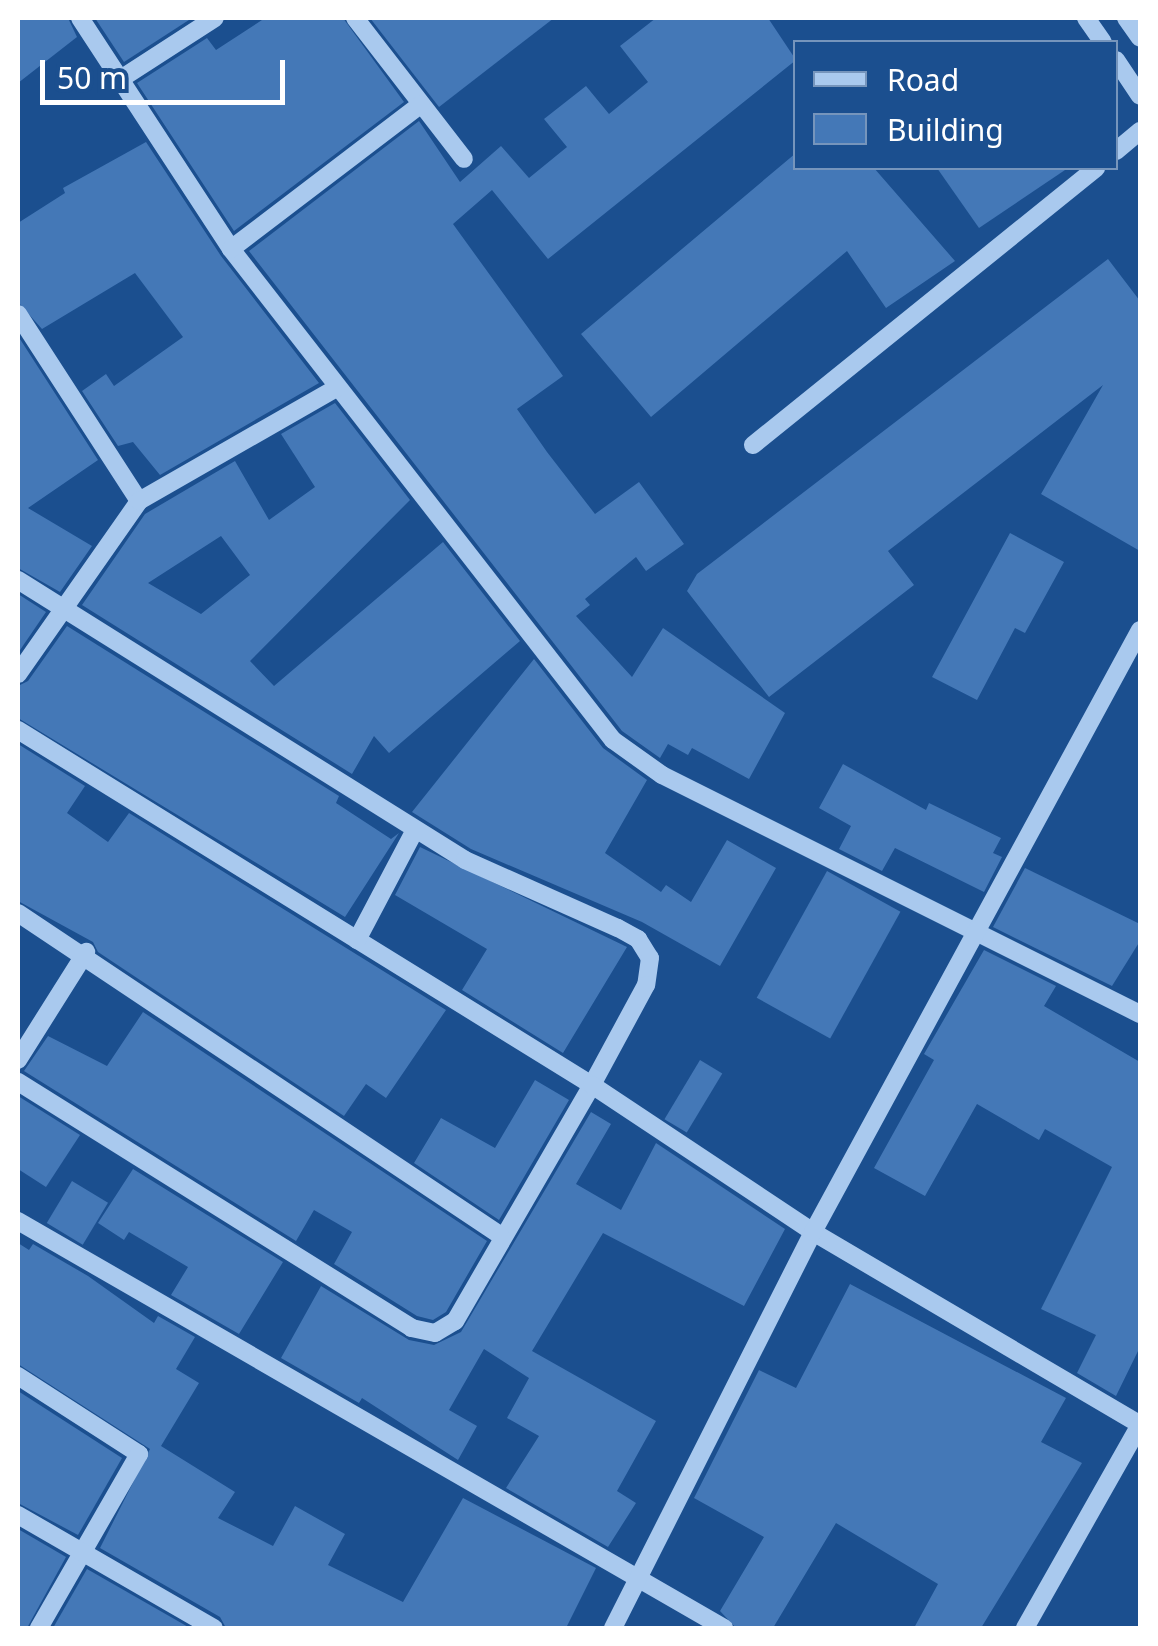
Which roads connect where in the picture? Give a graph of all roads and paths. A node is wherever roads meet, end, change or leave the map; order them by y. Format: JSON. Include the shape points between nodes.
{"nodes":[{"id":1,"x":80,"y":18,"type":"edge"},
{"id":2,"x":215,"y":18,"type":"edge"},
{"id":3,"x":355,"y":18,"type":"edge"},
{"id":4,"x":1086,"y":18,"type":"edge"},
{"id":5,"x":1126,"y":18,"type":"edge"},
{"id":6,"x":1140,"y":38,"type":"edge"},
{"id":7,"x":1102,"y":40,"type":"edge"},
{"id":8,"x":1118,"y":63,"type":"edge"},
{"id":9,"x":118,"y":80,"type":"junction"},
{"id":10,"x":1140,"y":96,"type":"edge"},
{"id":11,"x":420,"y":104,"type":"junction"},
{"id":12,"x":1140,"y":131,"type":"edge"},
{"id":13,"x":1118,"y":150,"type":"edge"},
{"id":14,"x":464,"y":159,"type":"dead end"},
{"id":15,"x":1094,"y":170,"type":"edge"},
{"id":16,"x":231,"y":249,"type":"junction"},
{"id":17,"x":18,"y":314,"type":"edge"},
{"id":18,"x":336,"y":388,"type":"junction"},
{"id":19,"x":753,"y":445,"type":"dead end"},
{"id":20,"x":140,"y":501,"type":"junction"},
{"id":21,"x":18,"y":580,"type":"edge"},
{"id":22,"x":57,"y":608,"type":"junction"},
{"id":23,"x":1140,"y":630,"type":"edge"},
{"id":24,"x":18,"y":674,"type":"edge"},
{"id":25,"x":18,"y":730,"type":"edge"},
{"id":26,"x":415,"y":830,"type":"junction"},
{"id":27,"x":18,"y":913,"type":"edge"},
{"id":28,"x":976,"y":936,"type":"junction"},
{"id":29,"x":358,"y":940,"type":"junction"},
{"id":30,"x":86,"y":952,"type":"junction"},
{"id":31,"x":1140,"y":1014,"type":"edge"},
{"id":32,"x":18,"y":1060,"type":"edge"},
{"id":33,"x":18,"y":1082,"type":"edge"},
{"id":34,"x":592,"y":1085,"type":"junction"},
{"id":35,"x":18,"y":1221,"type":"edge"},
{"id":36,"x":813,"y":1232,"type":"junction"},
{"id":37,"x":500,"y":1235,"type":"junction"},
{"id":38,"x":18,"y":1376,"type":"edge"},
{"id":39,"x":1140,"y":1425,"type":"edge"},
{"id":40,"x":18,"y":1516,"type":"edge"},
{"id":41,"x":82,"y":1552,"type":"junction"},
{"id":42,"x":638,"y":1577,"type":"junction"},
{"id":43,"x":39,"y":1628,"type":"edge"},
{"id":44,"x":214,"y":1628,"type":"edge"},
{"id":45,"x":613,"y":1628,"type":"edge"},
{"id":46,"x":724,"y":1628,"type":"edge"},
{"id":47,"x":1025,"y":1628,"type":"edge"}],
"edges":[{"from":1,"to":9,"type":"street"},
{"from":2,"to":9,"type":"street"},
{"from":3,"to":11,"type":"street"},
{"from":4,"to":7,"type":"street"},
{"from":5,"to":6,"type":"street"},
{"from":8,"to":10,"type":"street"},
{"from":9,"to":16,"type":"street"},
{"from":11,"to":14,"type":"street"},
{"from":11,"to":16,"type":"street"},
{"from":12,"to":13,"type":"street"},
{"from":15,"to":19,"type":"street"},
{"from":16,"to":18,"type":"street"},
{"from":17,"to":20,"type":"street"},
{"from":18,"to":20,"type":"street"},
{"from":18,"to":28,"type":"street","via":[[634,758]]},
{"from":20,"to":22,"type":"street"},
{"from":21,"to":22,"type":"street"},
{"from":22,"to":24,"type":"street"},
{"from":22,"to":26,"type":"street"},
{"from":23,"to":28,"type":"street"},
{"from":25,"to":29,"type":"street"},
{"from":26,"to":29,"type":"street"},
{"from":26,"to":34,"type":"street","via":[[465,860],[638,938],[650,958],[646,985]]},
{"from":27,"to":30,"type":"street"},
{"from":28,"to":31,"type":"street"},
{"from":28,"to":36,"type":"street"},
{"from":29,"to":34,"type":"street"},
{"from":30,"to":32,"type":"street"},
{"from":30,"to":37,"type":"street"},
{"from":33,"to":37,"type":"street","via":[[412,1328],[434,1333],[456,1322]]},
{"from":34,"to":36,"type":"street"},
{"from":34,"to":37,"type":"street"},
{"from":35,"to":42,"type":"street"},
{"from":36,"to":39,"type":"street"},
{"from":36,"to":42,"type":"street"},
{"from":38,"to":41,"type":"street","via":[[139,1454]]},
{"from":39,"to":47,"type":"street"},
{"from":40,"to":41,"type":"street"},
{"from":41,"to":43,"type":"street"},
{"from":41,"to":44,"type":"street"},
{"from":42,"to":45,"type":"street"},
{"from":42,"to":46,"type":"street"}]}
